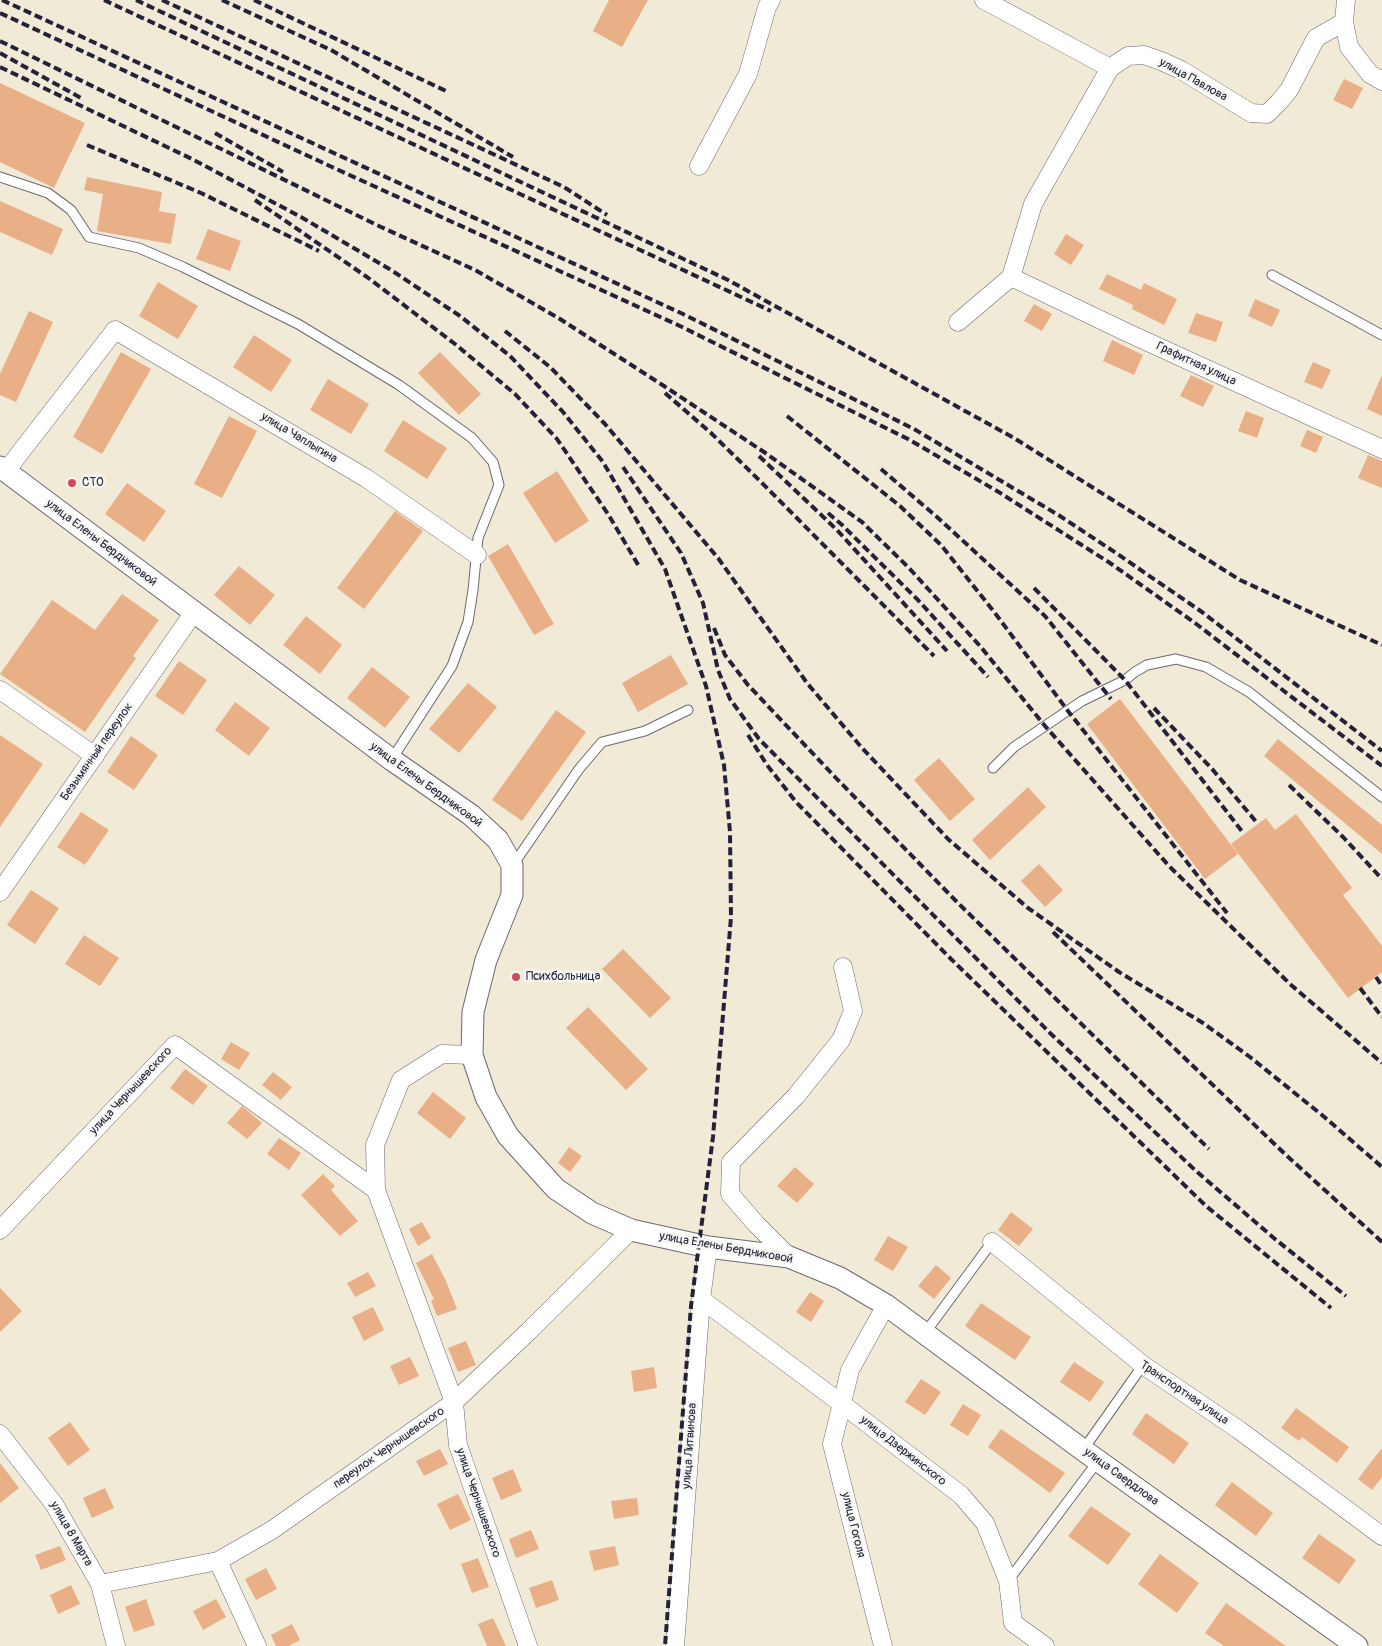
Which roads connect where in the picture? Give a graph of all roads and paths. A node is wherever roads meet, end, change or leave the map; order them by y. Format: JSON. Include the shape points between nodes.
{"nodes":[{"id":1,"x":771,"y":0,"type":"edge"},
{"id":2,"x":984,"y":0,"type":"edge"},
{"id":3,"x":1346,"y":0,"type":"edge"},
{"id":4,"x":1344,"y":22,"type":"junction"},
{"id":5,"x":1110,"y":68,"type":"junction"},
{"id":6,"x":1382,"y":81,"type":"edge"},
{"id":7,"x":699,"y":166,"type":"dead end"},
{"id":8,"x":0,"y":177,"type":"edge"},
{"id":9,"x":1272,"y":275,"type":"dead end"},
{"id":10,"x":1011,"y":277,"type":"junction"},
{"id":11,"x":958,"y":322,"type":"dead end"},
{"id":12,"x":1382,"y":335,"type":"edge"},
{"id":13,"x":1382,"y":449,"type":"edge"},
{"id":14,"x":3,"y":469,"type":"edge"},
{"id":15,"x":476,"y":555,"type":"junction"},
{"id":16,"x":194,"y":612,"type":"junction"},
{"id":17,"x":0,"y":690,"type":"edge"},
{"id":18,"x":688,"y":710,"type":"dead end"},
{"id":19,"x":94,"y":756,"type":"junction"},
{"id":20,"x":392,"y":760,"type":"junction"},
{"id":21,"x":993,"y":768,"type":"dead end"},
{"id":22,"x":1382,"y":797,"type":"edge"},
{"id":23,"x":512,"y":865,"type":"junction"},
{"id":24,"x":0,"y":892,"type":"edge"},
{"id":25,"x":843,"y":967,"type":"dead end"},
{"id":26,"x":472,"y":1055,"type":"junction"},
{"id":27,"x":376,"y":1190,"type":"junction"},
{"id":28,"x":0,"y":1230,"type":"edge"},
{"id":29,"x":630,"y":1230,"type":"junction"},
{"id":30,"x":992,"y":1242,"type":"joint"},
{"id":31,"x":708,"y":1247,"type":"junction"},
{"id":32,"x":789,"y":1257,"type":"junction"},
{"id":33,"x":701,"y":1299,"type":"junction"},
{"id":34,"x":886,"y":1305,"type":"junction"},
{"id":35,"x":925,"y":1333,"type":"junction"},
{"id":36,"x":1143,"y":1366,"type":"junction"},
{"id":37,"x":454,"y":1402,"type":"junction"},
{"id":38,"x":842,"y":1404,"type":"junction"},
{"id":39,"x":0,"y":1434,"type":"edge"},
{"id":40,"x":1091,"y":1456,"type":"junction"},
{"id":41,"x":1382,"y":1536,"type":"edge"},
{"id":42,"x":218,"y":1561,"type":"junction"},
{"id":43,"x":1008,"y":1582,"type":"junction"},
{"id":44,"x":100,"y":1584,"type":"junction"},
{"id":45,"x":116,"y":1646,"type":"edge"},
{"id":46,"x":257,"y":1646,"type":"edge"},
{"id":47,"x":528,"y":1646,"type":"edge"},
{"id":48,"x":674,"y":1646,"type":"edge"},
{"id":49,"x":883,"y":1646,"type":"edge"},
{"id":50,"x":1045,"y":1646,"type":"edge"},
{"id":51,"x":1357,"y":1646,"type":"edge"}],
"edges":[{"from":1,"to":7,"type":"street","via":[[748,74]]},
{"from":2,"to":5,"type":"street"},
{"from":3,"to":4,"type":"street"},
{"from":4,"to":5,"type":"street","name":"улица Павлова","via":[[1316,38],[1289,90],[1267,114],[1251,113],[1181,70],[1144,55],[1128,56]]},
{"from":4,"to":6,"type":"street","via":[[1349,47],[1370,74]]},
{"from":5,"to":10,"type":"street","via":[[1033,204]]},
{"from":8,"to":15,"type":"lane","via":[[48,193],[71,210],[89,237],[139,248],[298,324],[399,385],[472,438],[493,462],[499,485],[478,538]]},
{"from":9,"to":12,"type":"lane"},
{"from":10,"to":11,"type":"street"},
{"from":10,"to":13,"type":"street","name":"Графитная улица"},
{"from":14,"to":15,"type":"street","name":"улица Чаплыгина","via":[[115,330],[366,478]]},
{"from":14,"to":16,"type":"street","name":"улица Елены Бердниковой"},
{"from":15,"to":20,"type":"lane","via":[[468,622],[452,666]]},
{"from":16,"to":19,"type":"street","name":"Безымянный переулок"},
{"from":16,"to":20,"type":"street","name":"улица Елены Бердниковой"},
{"from":17,"to":19,"type":"street"},
{"from":18,"to":23,"type":"lane","via":[[645,731],[602,742],[579,769]]},
{"from":19,"to":24,"type":"street","name":"Безымянный переулок"},
{"from":20,"to":23,"type":"street","name":"улица Елены Бердниковой","via":[[471,815],[498,840]]},
{"from":21,"to":22,"type":"lane","via":[[1014,747],[1082,702],[1147,665],[1176,659],[1206,667],[1249,692]]},
{"from":23,"to":26,"type":"street","name":"улица Елены Бердниковой","via":[[512,895],[486,960],[473,1012]]},
{"from":25,"to":32,"type":"street","via":[[853,1011],[841,1040],[796,1096],[731,1162],[730,1194]]},
{"from":26,"to":27,"type":"street","name":"улица Чернышевского","via":[[442,1054],[402,1080],[375,1145]]},
{"from":26,"to":29,"type":"street","name":"улица Елены Бердниковой","via":[[486,1097],[508,1136],[556,1189],[592,1213]]},
{"from":27,"to":28,"type":"street","name":"улица Чернышевского","via":[[175,1045]]},
{"from":27,"to":37,"type":"street","name":"улица Чернышевского"},
{"from":29,"to":31,"type":"street","name":"улица Елены Бердниковой"},
{"from":29,"to":37,"type":"street","name":"переулок Чернышевского"},
{"from":30,"to":35,"type":"lane"},
{"from":30,"to":36,"type":"street","name":"Транспортная улица"},
{"from":31,"to":32,"type":"street","name":"улица Елены Бердниковой"},
{"from":31,"to":33,"type":"street","name":"улица Литвинова"},
{"from":32,"to":34,"type":"street","name":"улица Елены Бердниковой","via":[[840,1278]]},
{"from":33,"to":38,"type":"street","name":"улица Дзержинского"},
{"from":33,"to":48,"type":"street","name":"улица Литвинова"},
{"from":34,"to":35,"type":"street","name":"улица Свердлова"},
{"from":34,"to":38,"type":"street","name":"улица Гоголя","via":[[850,1370]]},
{"from":35,"to":40,"type":"street","name":"улица Свердлова"},
{"from":36,"to":40,"type":"lane"},
{"from":36,"to":41,"type":"street","name":"Транспортная улица","via":[[1239,1430]]},
{"from":37,"to":42,"type":"street","name":"переулок Чернышевского","via":[[272,1530]]},
{"from":37,"to":47,"type":"street","name":"улица Чернышевского","via":[[458,1445]]},
{"from":38,"to":43,"type":"street","name":"улица Дзержинского","via":[[961,1495],[984,1523]]},
{"from":38,"to":49,"type":"street","name":"улица Гоголя","via":[[832,1444]]},
{"from":39,"to":44,"type":"street","name":"улица 8 Марта","via":[[54,1504]]},
{"from":40,"to":43,"type":"lane"},
{"from":40,"to":51,"type":"street","name":"улица Свердлова"},
{"from":42,"to":44,"type":"street","name":"переулок Чернышевского"},
{"from":42,"to":46,"type":"street"},
{"from":43,"to":50,"type":"street","name":"улица Дзержинского","via":[[1013,1623]]},
{"from":44,"to":45,"type":"street","name":"улица 8 Марта"}]}
